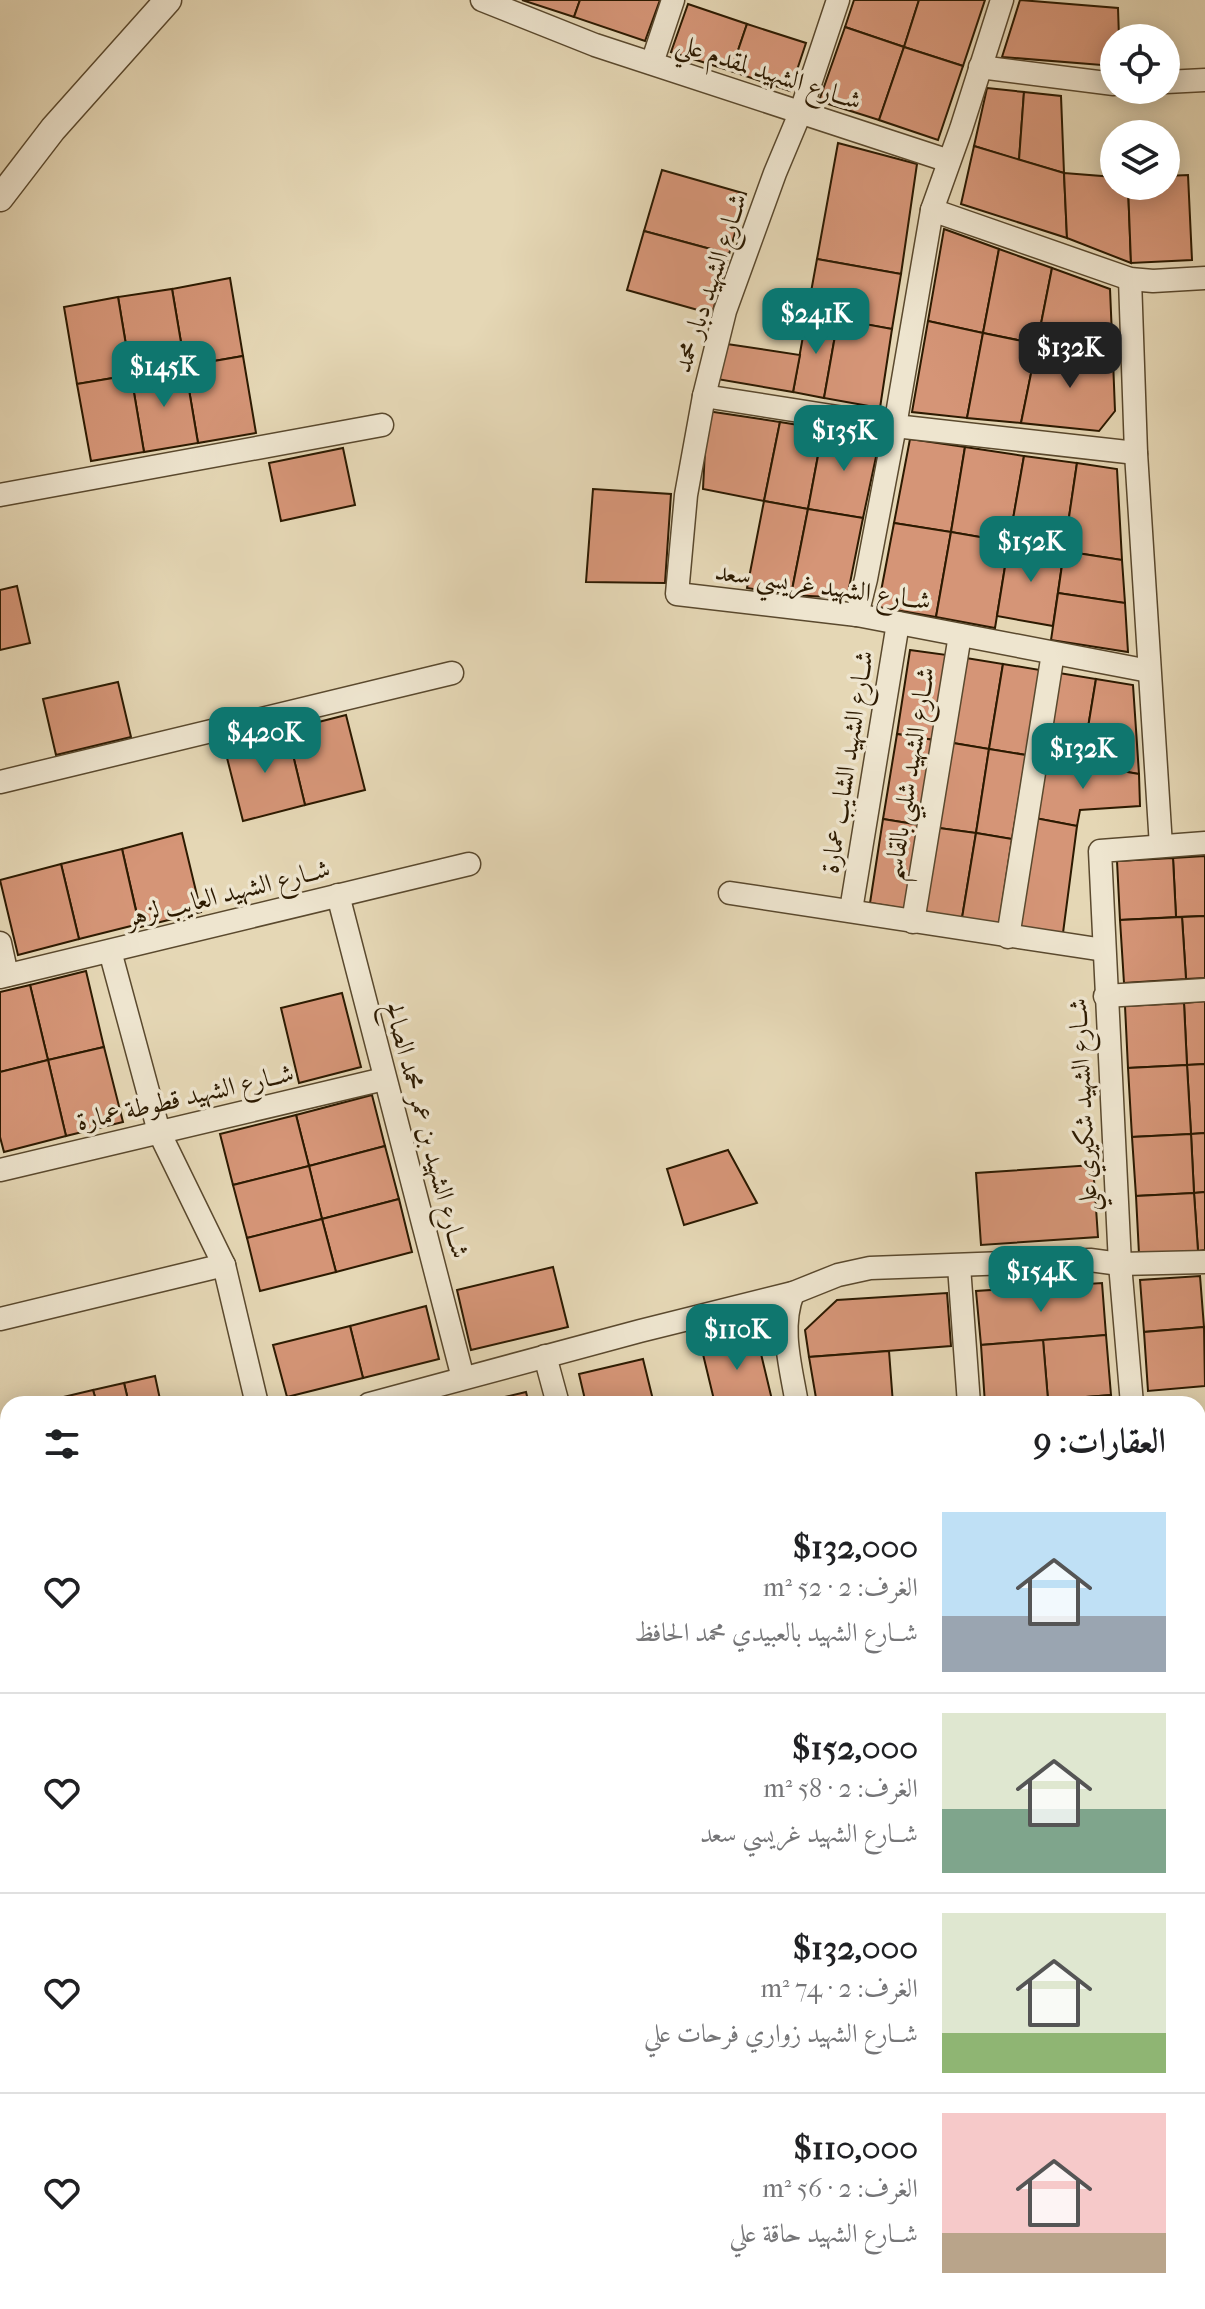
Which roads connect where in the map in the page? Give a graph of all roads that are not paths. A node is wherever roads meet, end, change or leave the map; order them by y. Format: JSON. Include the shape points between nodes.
{"nodes":[{"id":1,"x":168,"y":0,"type":"edge"},
{"id":2,"x":482,"y":0,"type":"edge"},
{"id":3,"x":673,"y":0,"type":"edge"},
{"id":4,"x":838,"y":0,"type":"edge"},
{"id":5,"x":1002,"y":0,"type":"edge"},
{"id":6,"x":652,"y":63,"type":"junction"},
{"id":7,"x":980,"y":67,"type":"junction"},
{"id":8,"x":1205,"y":80,"type":"edge"},
{"id":9,"x":1180,"y":81,"type":"edge"},
{"id":10,"x":1100,"y":82,"type":"edge"},
{"id":11,"x":801,"y":111,"type":"junction"},
{"id":12,"x":949,"y":161,"type":"junction"},
{"id":13,"x":0,"y":198,"type":"edge"},
{"id":14,"x":932,"y":210,"type":"junction"},
{"id":15,"x":1205,"y":278,"type":"edge"},
{"id":16,"x":1130,"y":279,"type":"junction"},
{"id":17,"x":704,"y":396,"type":"junction"},
{"id":18,"x":382,"y":425,"type":"dead end"},
{"id":19,"x":895,"y":426,"type":"junction"},
{"id":20,"x":1136,"y":453,"type":"junction"},
{"id":21,"x":0,"y":495,"type":"edge"},
{"id":22,"x":677,"y":594,"type":"joint"},
{"id":23,"x":857,"y":615,"type":"junction"},
{"id":24,"x":898,"y":623,"type":"junction"},
{"id":25,"x":960,"y":635,"type":"junction"},
{"id":26,"x":1053,"y":653,"type":"junction"},
{"id":27,"x":1149,"y":671,"type":"junction"},
{"id":28,"x":452,"y":673,"type":"dead end"},
{"id":29,"x":0,"y":782,"type":"edge"},
{"id":30,"x":1205,"y":843,"type":"edge"},
{"id":31,"x":1161,"y":846,"type":"junction"},
{"id":32,"x":469,"y":864,"type":"dead end"},
{"id":33,"x":730,"y":893,"type":"dead end"},
{"id":34,"x":338,"y":895,"type":"junction"},
{"id":35,"x":851,"y":910,"type":"junction"},
{"id":36,"x":913,"y":922,"type":"junction"},
{"id":37,"x":1008,"y":937,"type":"junction"},
{"id":38,"x":0,"y":943,"type":"edge"},
{"id":39,"x":1104,"y":950,"type":"junction"},
{"id":40,"x":110,"y":951,"type":"junction"},
{"id":41,"x":4,"y":976,"type":"edge"},
{"id":42,"x":1205,"y":990,"type":"edge"},
{"id":43,"x":1105,"y":996,"type":"junction"},
{"id":44,"x":384,"y":1079,"type":"junction"},
{"id":45,"x":159,"y":1132,"type":"junction"},
{"id":46,"x":0,"y":1170,"type":"edge"},
{"id":47,"x":1205,"y":1262,"type":"edge"},
{"id":48,"x":1120,"y":1264,"type":"junction"},
{"id":49,"x":224,"y":1265,"type":"junction"},
{"id":50,"x":959,"y":1266,"type":"junction"},
{"id":51,"x":793,"y":1293,"type":"junction"},
{"id":52,"x":0,"y":1319,"type":"edge"},
{"id":53,"x":545,"y":1356,"type":"junction"},
{"id":54,"x":463,"y":1378,"type":"junction"},
{"id":55,"x":255,"y":1396,"type":"edge"},
{"id":56,"x":398,"y":1396,"type":"edge"},
{"id":57,"x":556,"y":1396,"type":"edge"},
{"id":58,"x":796,"y":1396,"type":"edge"},
{"id":59,"x":968,"y":1396,"type":"edge"},
{"id":60,"x":1131,"y":1396,"type":"edge"}],
"edges":[{"from":1,"to":13,"type":"street","via":[[53,129]]},
{"from":2,"to":6,"type":"street","name":"شــارع الشهيد لمقدم علي"},
{"from":3,"to":6,"type":"street"},
{"from":4,"to":11,"type":"street","name":"شــارع الشهيد دبار محمد"},
{"from":5,"to":7,"type":"street"},
{"from":6,"to":11,"type":"street","name":"شــارع الشهيد لمقدم علي"},
{"from":7,"to":10,"type":"street"},
{"from":7,"to":12,"type":"street"},
{"from":8,"to":9,"type":"street"},
{"from":11,"to":12,"type":"street","name":"شــارع الشهيد لمقدم علي"},
{"from":11,"to":17,"type":"street","name":"شــارع الشهيد دبار محمد","via":[[725,311]]},
{"from":12,"to":14,"type":"street"},
{"from":14,"to":16,"type":"street"},
{"from":14,"to":19,"type":"street"},
{"from":15,"to":16,"type":"street"},
{"from":16,"to":20,"type":"street"},
{"from":17,"to":19,"type":"street"},
{"from":17,"to":22,"type":"street","name":"شــارع الشهيد دبار محمد","via":[[686,495]]},
{"from":18,"to":21,"type":"street"},
{"from":19,"to":20,"type":"street"},
{"from":19,"to":23,"type":"street"},
{"from":20,"to":27,"type":"street"},
{"from":22,"to":23,"type":"street","name":"شــارع الشهيد غريسي سعد"},
{"from":23,"to":24,"type":"street","name":"شــارع الشهيد غريسي سعد"},
{"from":24,"to":25,"type":"street","name":"شــارع الشهيد غريسي سعد"},
{"from":24,"to":35,"type":"street","name":"شــارع الشهيد الشايب عمارة"},
{"from":25,"to":26,"type":"street","name":"شــارع الشهيد غريسي سعد"},
{"from":25,"to":36,"type":"street","name":"شــارع الشهيد شلبي بالقاسم"},
{"from":26,"to":27,"type":"street","name":"شــارع الشهيد غريسي سعد"},
{"from":26,"to":37,"type":"street"},
{"from":27,"to":31,"type":"street"},
{"from":28,"to":29,"type":"street"},
{"from":30,"to":31,"type":"street"},
{"from":31,"to":39,"type":"street","name":"شــارع الشهيد شكيري علي","via":[[1100,851]]},
{"from":32,"to":34,"type":"street","name":"شــارع الشهيد العايب لزهر"},
{"from":33,"to":35,"type":"street"},
{"from":34,"to":40,"type":"street","name":"شــارع الشهيد العايب لزهر"},
{"from":34,"to":44,"type":"street","name":"شــارع الشهيد بن عمر محمد الصالح"},
{"from":35,"to":36,"type":"street"},
{"from":36,"to":37,"type":"street"},
{"from":37,"to":39,"type":"street"},
{"from":38,"to":41,"type":"street"},
{"from":39,"to":43,"type":"street","name":"شــارع الشهيد شكيري علي"},
{"from":40,"to":41,"type":"street","name":"شــارع الشهيد العايب لزهر"},
{"from":40,"to":45,"type":"street"},
{"from":42,"to":43,"type":"street"},
{"from":43,"to":48,"type":"street","name":"شــارع الشهيد شكيري علي"},
{"from":44,"to":45,"type":"street","name":"شــارع الشهيد قطوطة عمارة"},
{"from":44,"to":54,"type":"street","name":"شــارع الشهيد بن عمر محمد الصالح"},
{"from":45,"to":46,"type":"street","name":"شــارع الشهيد قطوطة عمارة"},
{"from":45,"to":49,"type":"street"},
{"from":47,"to":48,"type":"street"},
{"from":48,"to":50,"type":"street","via":[[1090,1260]]},
{"from":48,"to":60,"type":"street","name":"شــارع الشهيد شكيري علي"},
{"from":49,"to":52,"type":"street"},
{"from":49,"to":55,"type":"street"},
{"from":50,"to":51,"type":"street","via":[[870,1268]]},
{"from":50,"to":59,"type":"street"},
{"from":51,"to":53,"type":"street"},
{"from":51,"to":58,"type":"street","via":[[785,1326]]},
{"from":53,"to":54,"type":"street"},
{"from":53,"to":57,"type":"street"},
{"from":54,"to":56,"type":"street"}]}
